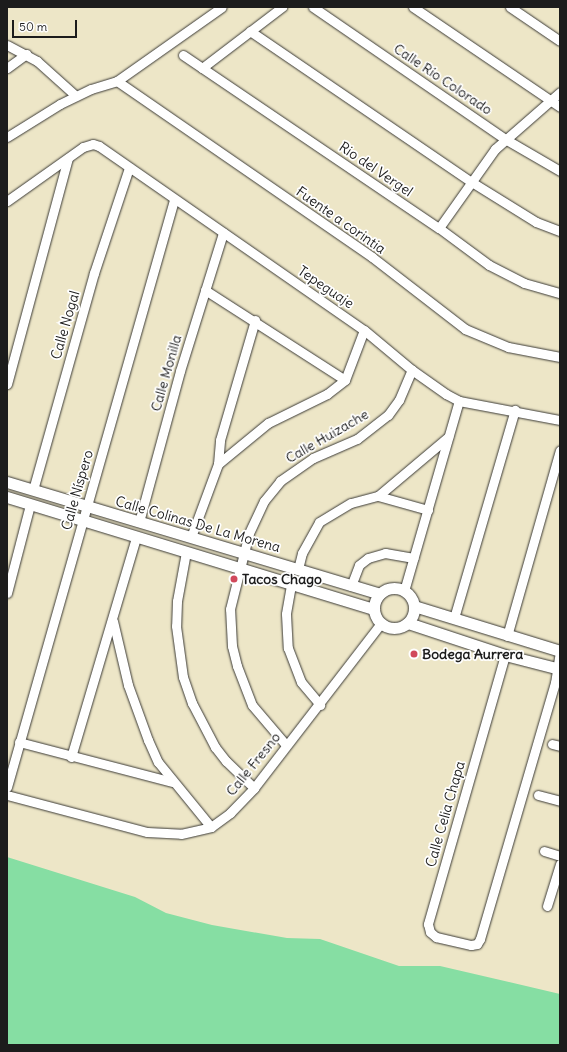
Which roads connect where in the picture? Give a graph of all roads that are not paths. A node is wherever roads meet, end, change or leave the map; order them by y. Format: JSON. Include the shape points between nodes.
{"nodes":[{"id":1,"x":222,"y":7,"type":"edge"},
{"id":2,"x":282,"y":7,"type":"edge"},
{"id":3,"x":313,"y":7,"type":"edge"},
{"id":4,"x":413,"y":7,"type":"edge"},
{"id":5,"x":510,"y":7,"type":"edge"},
{"id":6,"x":250,"y":31,"type":"junction"},
{"id":7,"x":560,"y":40,"type":"edge"},
{"id":8,"x":7,"y":45,"type":"edge"},
{"id":9,"x":26,"y":54,"type":"junction"},
{"id":10,"x":183,"y":55,"type":"dead end"},
{"id":11,"x":7,"y":68,"type":"edge"},
{"id":12,"x":202,"y":68,"type":"junction"},
{"id":13,"x":117,"y":81,"type":"junction"},
{"id":14,"x":560,"y":92,"type":"edge"},
{"id":15,"x":76,"y":96,"type":"junction"},
{"id":16,"x":549,"y":101,"type":"junction"},
{"id":17,"x":560,"y":107,"type":"edge"},
{"id":18,"x":7,"y":137,"type":"edge"},
{"id":19,"x":505,"y":139,"type":"junction"},
{"id":20,"x":68,"y":158,"type":"junction"},
{"id":21,"x":129,"y":168,"type":"junction"},
{"id":22,"x":560,"y":171,"type":"edge"},
{"id":23,"x":470,"y":181,"type":"junction"},
{"id":24,"x":174,"y":200,"type":"junction"},
{"id":25,"x":7,"y":201,"type":"edge"},
{"id":26,"x":439,"y":228,"type":"junction"},
{"id":27,"x":560,"y":231,"type":"edge"},
{"id":28,"x":223,"y":233,"type":"junction"},
{"id":29,"x":205,"y":290,"type":"junction"},
{"id":30,"x":560,"y":293,"type":"edge"},
{"id":31,"x":256,"y":320,"type":"junction"},
{"id":32,"x":364,"y":330,"type":"junction"},
{"id":33,"x":560,"y":357,"type":"edge"},
{"id":34,"x":412,"y":370,"type":"junction"},
{"id":35,"x":345,"y":380,"type":"junction"},
{"id":36,"x":7,"y":384,"type":"edge"},
{"id":37,"x":458,"y":401,"type":"junction"},
{"id":38,"x":515,"y":410,"type":"junction"},
{"id":39,"x":560,"y":420,"type":"edge"},
{"id":40,"x":448,"y":437,"type":"junction"},
{"id":41,"x":560,"y":450,"type":"edge"},
{"id":42,"x":218,"y":464,"type":"junction"},
{"id":43,"x":7,"y":482,"type":"edge"},
{"id":44,"x":33,"y":490,"type":"junction"},
{"id":45,"x":378,"y":496,"type":"junction"},
{"id":46,"x":7,"y":497,"type":"edge"},
{"id":47,"x":30,"y":505,"type":"junction"},
{"id":48,"x":87,"y":507,"type":"junction"},
{"id":49,"x":428,"y":510,"type":"junction"},
{"id":50,"x":83,"y":522,"type":"junction"},
{"id":51,"x":138,"y":522,"type":"junction"},
{"id":52,"x":136,"y":537,"type":"junction"},
{"id":53,"x":191,"y":537,"type":"junction"},
{"id":54,"x":186,"y":552,"type":"junction"},
{"id":55,"x":243,"y":553,"type":"junction"},
{"id":56,"x":414,"y":558,"type":"junction"},
{"id":57,"x":240,"y":568,"type":"junction"},
{"id":58,"x":298,"y":569,"type":"junction"},
{"id":59,"x":291,"y":585,"type":"junction"},
{"id":60,"x":351,"y":586,"type":"junction"},
{"id":61,"x":404,"y":591,"type":"junction"},
{"id":62,"x":7,"y":593,"type":"edge"},
{"id":63,"x":380,"y":594,"type":"junction"},
{"id":64,"x":414,"y":606,"type":"junction"},
{"id":65,"x":374,"y":609,"type":"junction"},
{"id":66,"x":454,"y":618,"type":"junction"},
{"id":67,"x":113,"y":621,"type":"junction"},
{"id":68,"x":381,"y":623,"type":"junction"},
{"id":69,"x":408,"y":623,"type":"junction"},
{"id":70,"x":507,"y":636,"type":"junction"},
{"id":71,"x":560,"y":651,"type":"edge"},
{"id":72,"x":505,"y":655,"type":"junction"},
{"id":73,"x":559,"y":669,"type":"edge"},
{"id":74,"x":320,"y":706,"type":"junction"},
{"id":75,"x":19,"y":742,"type":"junction"},
{"id":76,"x":286,"y":745,"type":"junction"},
{"id":77,"x":71,"y":757,"type":"junction"},
{"id":78,"x":173,"y":782,"type":"junction"},
{"id":79,"x":7,"y":787,"type":"edge"},
{"id":80,"x":254,"y":788,"type":"junction"},
{"id":81,"x":7,"y":795,"type":"edge"},
{"id":82,"x":538,"y":796,"type":"dead end"},
{"id":83,"x":560,"y":801,"type":"edge"},
{"id":84,"x":211,"y":827,"type":"junction"},
{"id":85,"x":544,"y":851,"type":"dead end"},
{"id":86,"x":560,"y":856,"type":"edge"},
{"id":87,"x":560,"y":864,"type":"edge"},
{"id":88,"x":547,"y":906,"type":"dead end"}],
"edges":[{"from":1,"to":13,"type":"street"},
{"from":2,"to":6,"type":"street"},
{"from":3,"to":19,"type":"street","name":"Calle Río Colorado"},
{"from":4,"to":16,"type":"street"},
{"from":5,"to":7,"type":"street"},
{"from":6,"to":12,"type":"street"},
{"from":6,"to":23,"type":"street"},
{"from":8,"to":9,"type":"street"},
{"from":9,"to":11,"type":"street"},
{"from":9,"to":15,"type":"street"},
{"from":10,"to":12,"type":"street","name":"Rio del Vergel"},
{"from":12,"to":26,"type":"street","name":"Rio del Vergel"},
{"from":13,"to":15,"type":"street"},
{"from":13,"to":33,"type":"street","name":"Fuente a corintia","via":[[372,257],[465,329],[508,347]]},
{"from":14,"to":16,"type":"street"},
{"from":15,"to":18,"type":"street","via":[[38,116]]},
{"from":16,"to":17,"type":"street"},
{"from":16,"to":19,"type":"street"},
{"from":19,"to":22,"type":"street","name":"Calle Río Colorado"},
{"from":19,"to":23,"type":"street"},
{"from":20,"to":21,"type":"street","name":"Tepeguaje","via":[[89,144],[99,146]]},
{"from":20,"to":25,"type":"street"},
{"from":20,"to":36,"type":"street"},
{"from":21,"to":24,"type":"street","name":"Tepeguaje"},
{"from":21,"to":44,"type":"street","name":"Calle Nogal","via":[[94,273]]},
{"from":23,"to":26,"type":"street"},
{"from":23,"to":27,"type":"street","via":[[536,222]]},
{"from":24,"to":28,"type":"street","name":"Tepeguaje"},
{"from":24,"to":48,"type":"street","name":"Calle Níspero"},
{"from":26,"to":30,"type":"street","name":"Rio del Vergel","via":[[507,276]]},
{"from":28,"to":29,"type":"street","name":"Calle Monilla"},
{"from":28,"to":32,"type":"street","name":"Tepeguaje"},
{"from":29,"to":31,"type":"street"},
{"from":29,"to":51,"type":"street","name":"Calle Monilla"},
{"from":31,"to":35,"type":"street"},
{"from":31,"to":42,"type":"street","via":[[220,440]]},
{"from":32,"to":34,"type":"street","name":"Tepeguaje"},
{"from":32,"to":35,"type":"street"},
{"from":34,"to":37,"type":"street","name":"Tepeguaje"},
{"from":34,"to":55,"type":"street","name":"Calle Huizache","via":[[398,400],[373,429],[314,458],[280,481],[255,517]]},
{"from":35,"to":42,"type":"street","via":[[327,394],[268,422]]},
{"from":37,"to":38,"type":"street","name":"Tepeguaje"},
{"from":37,"to":40,"type":"street"},
{"from":38,"to":39,"type":"street","name":"Tepeguaje"},
{"from":38,"to":66,"type":"street"},
{"from":40,"to":45,"type":"street"},
{"from":40,"to":49,"type":"street"},
{"from":41,"to":70,"type":"street"},
{"from":42,"to":53,"type":"street"},
{"from":43,"to":44,"type":"street","name":"Calle Colinas De La Morena"},
{"from":44,"to":48,"type":"street","name":"Calle Colinas De La Morena"},
{"from":45,"to":49,"type":"street"},
{"from":45,"to":58,"type":"street","via":[[351,503],[319,522],[302,553]]},
{"from":46,"to":47,"type":"street"},
{"from":47,"to":50,"type":"street"},
{"from":47,"to":62,"type":"street"},
{"from":48,"to":50,"type":"street","name":"Calle Níspero"},
{"from":48,"to":51,"type":"street","name":"Calle Colinas De La Morena"},
{"from":49,"to":56,"type":"street"},
{"from":50,"to":52,"type":"street"},
{"from":50,"to":75,"type":"street","name":"Calle Níspero"},
{"from":51,"to":53,"type":"street","name":"Calle Colinas De La Morena"},
{"from":52,"to":54,"type":"street"},
{"from":52,"to":67,"type":"street"},
{"from":53,"to":55,"type":"street","name":"Calle Colinas De La Morena"},
{"from":54,"to":57,"type":"street"},
{"from":54,"to":80,"type":"street","via":[[176,620],[183,677],[192,703],[215,746],[226,761]]},
{"from":55,"to":57,"type":"street","name":"Calle Huizache"},
{"from":55,"to":58,"type":"street","name":"Calle Colinas De La Morena"},
{"from":56,"to":60,"type":"street","via":[[385,553],[368,558],[359,565]]},
{"from":56,"to":61,"type":"street"},
{"from":57,"to":59,"type":"street"},
{"from":57,"to":76,"type":"street","name":"Calle Huizache","via":[[230,609],[232,646],[237,666],[252,705]]},
{"from":58,"to":60,"type":"street","name":"Calle Colinas De La Morena"},
{"from":59,"to":65,"type":"street"},
{"from":59,"to":74,"type":"street","via":[[286,614],[288,648],[301,682]]},
{"from":60,"to":63,"type":"street","name":"Calle Colinas De La Morena"},
{"from":61,"to":63,"type":"street","via":[[389,589]]},
{"from":61,"to":64,"type":"street"},
{"from":63,"to":65,"type":"street"},
{"from":64,"to":66,"type":"street"},
{"from":64,"to":69,"type":"street"},
{"from":65,"to":68,"type":"street"},
{"from":66,"to":70,"type":"street"},
{"from":67,"to":77,"type":"street"},
{"from":67,"to":78,"type":"street","via":[[138,715],[158,762]]},
{"from":68,"to":69,"type":"street","via":[[398,628]]},
{"from":68,"to":74,"type":"street","name":"Calle Fresno"},
{"from":69,"to":72,"type":"street"},
{"from":70,"to":71,"type":"street"},
{"from":71,"to":73,"type":"street"},
{"from":72,"to":73,"type":"street"},
{"from":72,"to":73,"type":"street","name":"Calle Celia Chapa","via":[[428,924],[430,932],[436,937],[471,945],[477,944],[480,939]]},
{"from":74,"to":76,"type":"street","name":"Calle Fresno"},
{"from":75,"to":77,"type":"street"},
{"from":75,"to":79,"type":"street","name":"Calle Níspero"},
{"from":76,"to":80,"type":"street","name":"Calle Fresno"},
{"from":77,"to":78,"type":"street"},
{"from":78,"to":84,"type":"street"},
{"from":80,"to":84,"type":"street","name":"Calle Fresno","via":[[230,813]]},
{"from":81,"to":84,"type":"street","name":"Calle Fresno","via":[[148,832],[181,834]]},
{"from":82,"to":83,"type":"street"},
{"from":85,"to":86,"type":"street"},
{"from":87,"to":88,"type":"street"}]}
